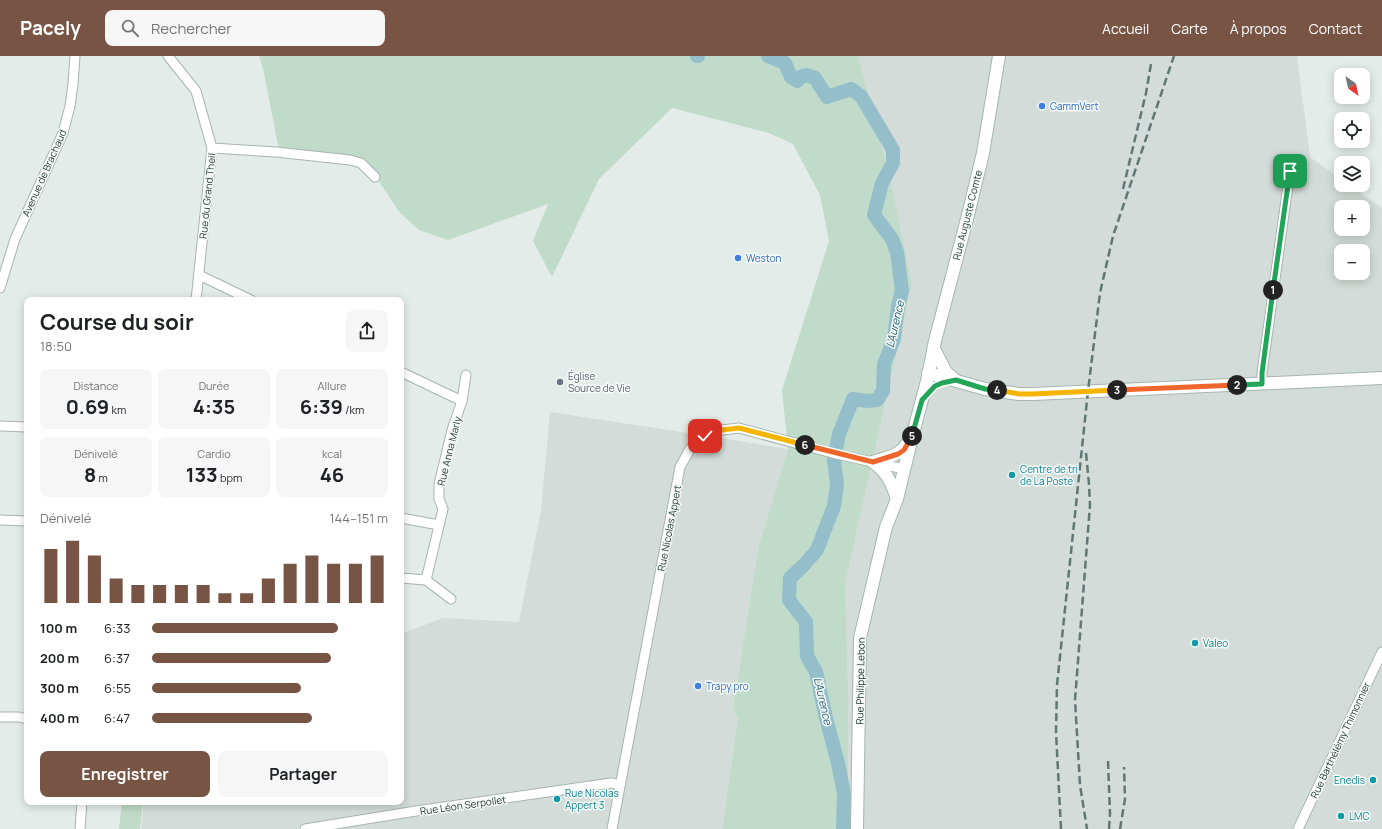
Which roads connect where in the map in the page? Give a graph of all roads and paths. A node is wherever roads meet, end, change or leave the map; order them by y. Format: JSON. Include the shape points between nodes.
{"nodes":[{"id":1,"x":75,"y":56,"type":"edge"},
{"id":2,"x":168,"y":56,"type":"edge"},
{"id":3,"x":998,"y":56,"type":"edge"},
{"id":4,"x":212,"y":148,"type":"junction"},
{"id":5,"x":1290,"y":171,"type":"dead end"},
{"id":6,"x":375,"y":177,"type":"dead end"},
{"id":7,"x":199,"y":275,"type":"junction"},
{"id":8,"x":0,"y":288,"type":"edge"},
{"id":9,"x":196,"y":297,"type":"edge"},
{"id":10,"x":245,"y":297,"type":"edge"},
{"id":11,"x":934,"y":349,"type":"junction"},
{"id":12,"x":404,"y":373,"type":"edge"},
{"id":13,"x":928,"y":373,"type":"junction"},
{"id":14,"x":466,"y":375,"type":"dead end"},
{"id":15,"x":1382,"y":378,"type":"edge"},
{"id":16,"x":956,"y":380,"type":"junction"},
{"id":17,"x":1262,"y":384,"type":"junction"},
{"id":18,"x":922,"y":400,"type":"junction"},
{"id":19,"x":462,"y":401,"type":"junction"},
{"id":20,"x":0,"y":426,"type":"edge"},
{"id":21,"x":24,"y":427,"type":"edge"},
{"id":22,"x":912,"y":437,"type":"junction"},
{"id":23,"x":873,"y":462,"type":"junction"},
{"id":24,"x":904,"y":469,"type":"junction"},
{"id":25,"x":897,"y":499,"type":"junction"},
{"id":26,"x":892,"y":512,"type":"junction"},
{"id":27,"x":404,"y":519,"type":"edge"},
{"id":28,"x":0,"y":520,"type":"edge"},
{"id":29,"x":24,"y":521,"type":"edge"},
{"id":30,"x":439,"y":525,"type":"junction"},
{"id":31,"x":404,"y":578,"type":"edge"},
{"id":32,"x":426,"y":580,"type":"junction"},
{"id":33,"x":451,"y":599,"type":"dead end"},
{"id":34,"x":1382,"y":652,"type":"edge"},
{"id":35,"x":0,"y":717,"type":"edge"},
{"id":36,"x":24,"y":718,"type":"edge"},
{"id":37,"x":620,"y":785,"type":"junction"},
{"id":38,"x":82,"y":805,"type":"edge"},
{"id":39,"x":80,"y":829,"type":"edge"},
{"id":40,"x":306,"y":829,"type":"edge"},
{"id":41,"x":612,"y":829,"type":"edge"},
{"id":42,"x":857,"y":829,"type":"edge"},
{"id":43,"x":864,"y":829,"type":"edge"},
{"id":44,"x":1298,"y":829,"type":"edge"}],
"edges":[{"from":1,"to":8,"type":"street","name":"Avenue de Brachaud","via":[[70,106],[63,133],[15,239]]},
{"from":2,"to":4,"type":"street","name":"Rue du Grand Theil","via":[[196,91]]},
{"from":3,"to":11,"type":"street","name":"Rue Auguste Comte","via":[[983,153]]},
{"from":4,"to":6,"type":"street","via":[[350,160],[361,163]]},
{"from":4,"to":7,"type":"street","name":"Rue du Grand Theil"},
{"from":5,"to":17,"type":"street"},
{"from":7,"to":9,"type":"street","name":"Rue du Grand Theil"},
{"from":7,"to":10,"type":"street"},
{"from":11,"to":13,"type":"street","name":"Rue Auguste Comte"},
{"from":11,"to":16,"type":"street","via":[[946,372]]},
{"from":12,"to":19,"type":"street"},
{"from":13,"to":16,"type":"street"},
{"from":13,"to":18,"type":"street","name":"Rue Philippe Lebon"},
{"from":14,"to":19,"type":"street","name":"Rue Anna Marly"},
{"from":15,"to":17,"type":"street"},
{"from":16,"to":17,"type":"street","via":[[985,389],[1019,394]]},
{"from":16,"to":18,"type":"street","via":[[935,386]]},
{"from":18,"to":22,"type":"street","name":"Rue Philippe Lebon"},
{"from":19,"to":30,"type":"street","name":"Rue Anna Marly","via":[[439,484],[439,499],[443,509]]},
{"from":20,"to":21,"type":"street"},
{"from":22,"to":23,"type":"street","via":[[904,450],[898,454]]},
{"from":22,"to":24,"type":"street","name":"Rue Philippe Lebon"},
{"from":23,"to":24,"type":"street","name":"Rue Nicolas Appert"},
{"from":23,"to":25,"type":"street","via":[[883,469],[889,478]]},
{"from":23,"to":37,"type":"street","name":"Rue Nicolas Appert","via":[[739,428],[705,436],[690,449],[680,467]]},
{"from":24,"to":25,"type":"street","name":"Rue Philippe Lebon"},
{"from":25,"to":26,"type":"street","name":"Rue Philippe Lebon"},
{"from":26,"to":42,"type":"street","name":"Rue Philippe Lebon","via":[[886,527],[860,638]]},
{"from":26,"to":43,"type":"street","name":"Rue Philippe Lebon","via":[[892,530],[879,579],[868,640]]},
{"from":27,"to":30,"type":"street"},
{"from":28,"to":29,"type":"street"},
{"from":30,"to":32,"type":"street","name":"Rue Anna Marly"},
{"from":31,"to":32,"type":"street"},
{"from":32,"to":33,"type":"street"},
{"from":34,"to":44,"type":"street","name":"Rue Barthélémy Thimonnier"},
{"from":35,"to":36,"type":"street"},
{"from":37,"to":40,"type":"street","name":"Rue Léon Serpollet","via":[[611,784],[416,811]]},
{"from":37,"to":41,"type":"street","name":"Rue Nicolas Appert"},
{"from":38,"to":39,"type":"street"}]}
